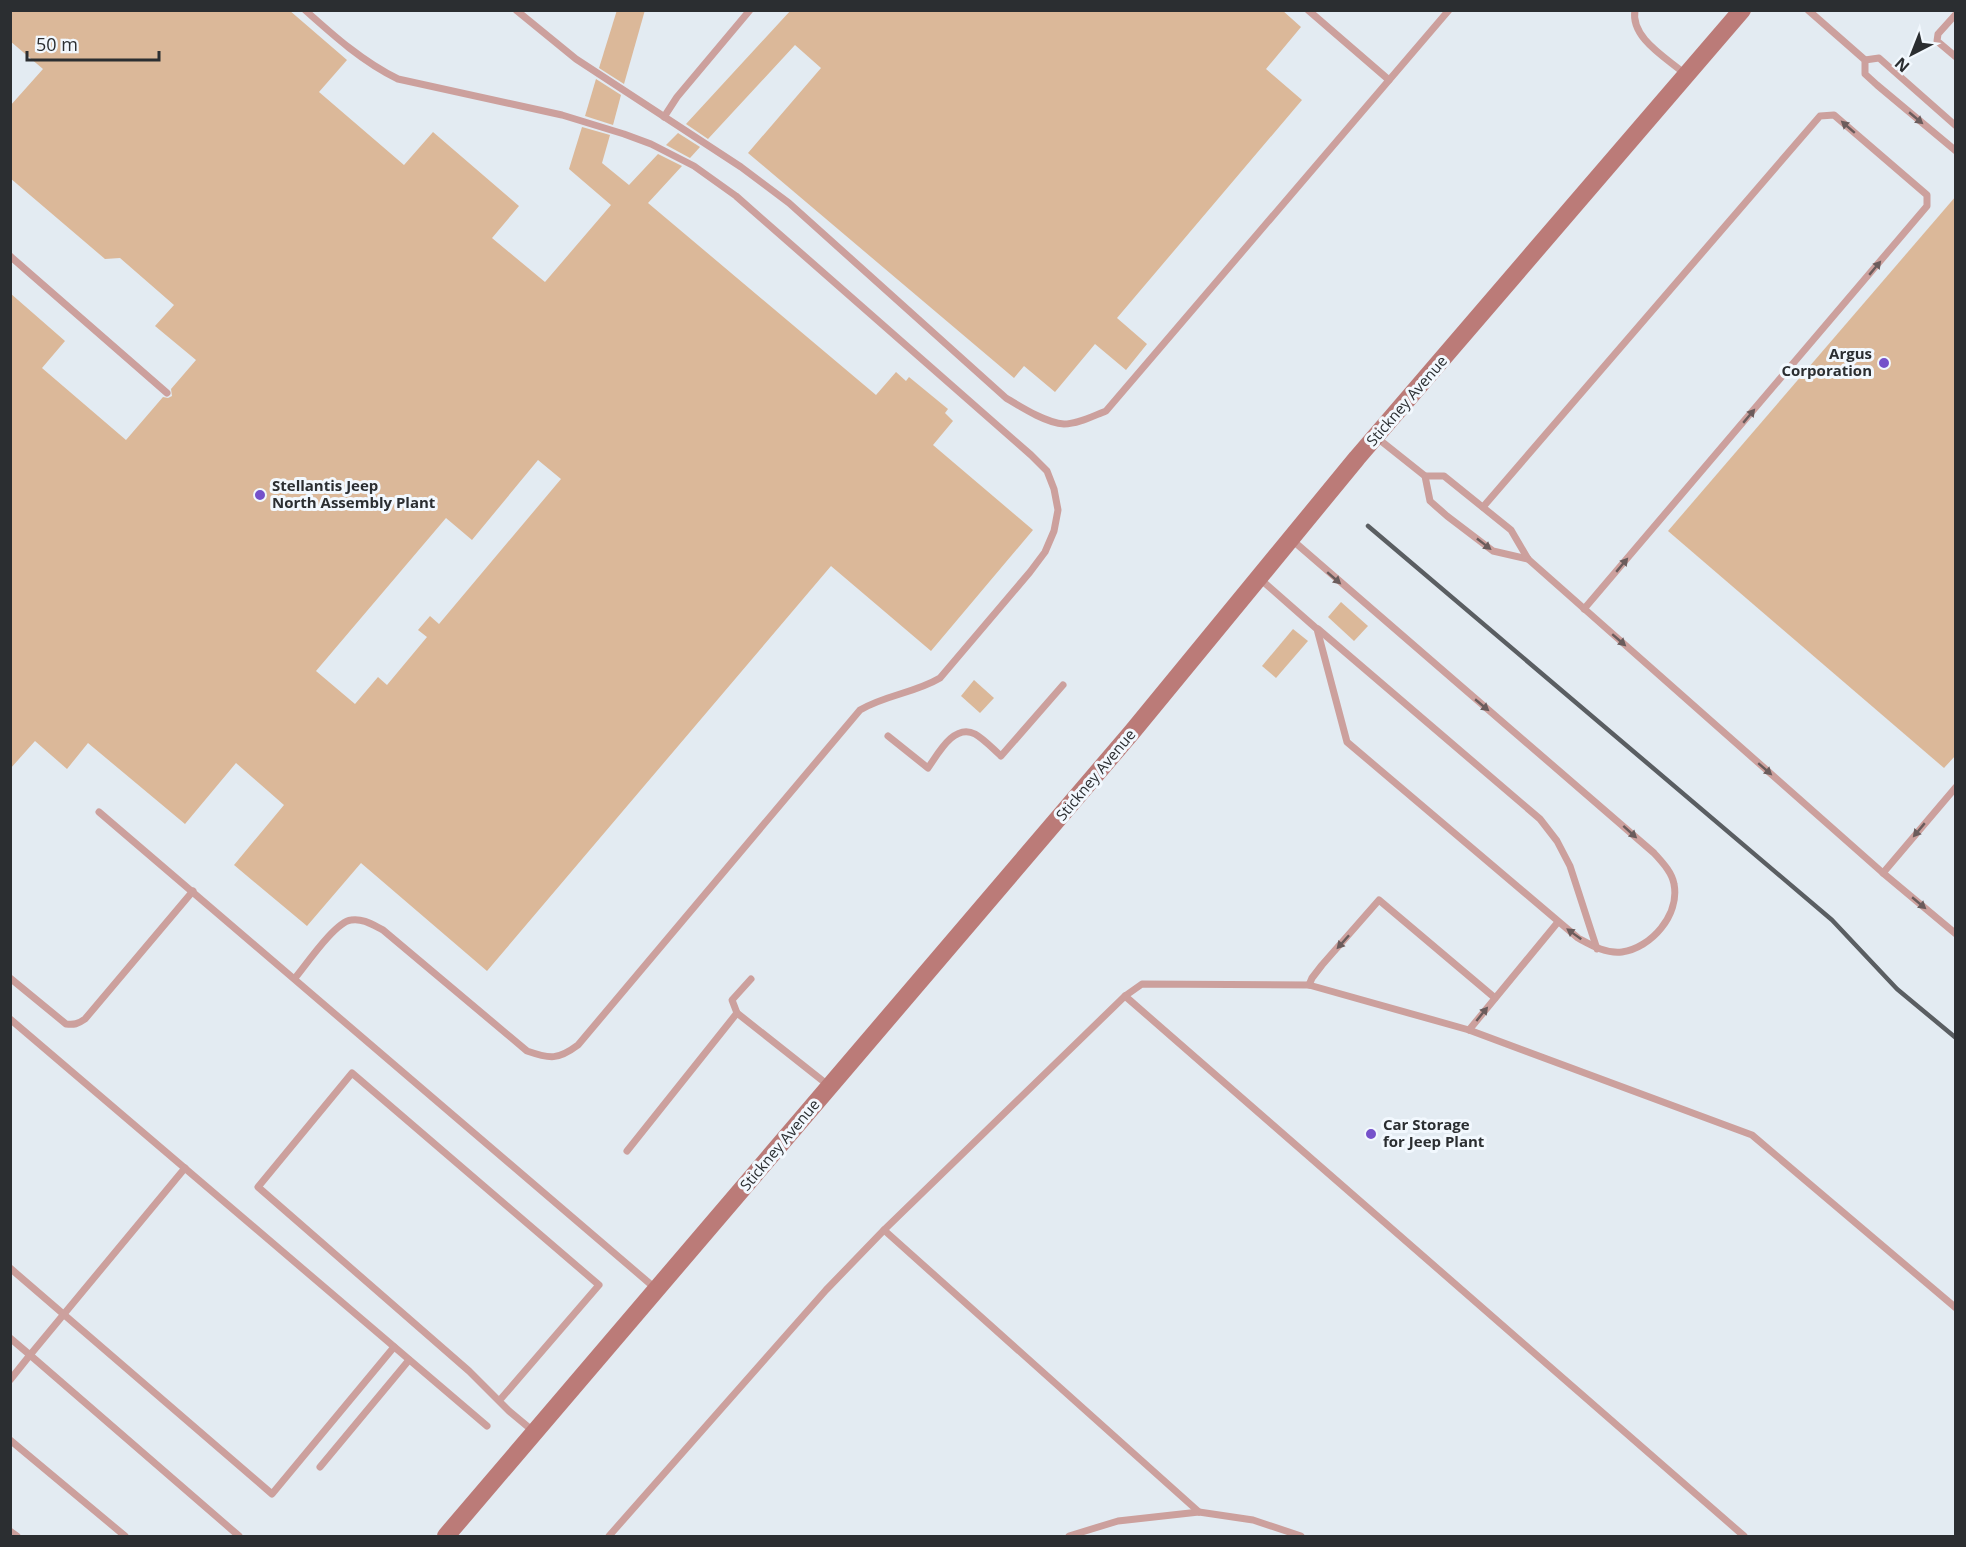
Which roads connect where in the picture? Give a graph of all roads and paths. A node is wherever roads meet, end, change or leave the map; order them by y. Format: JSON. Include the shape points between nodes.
{"nodes":[{"id":1,"x":305,"y":10,"type":"edge"},
{"id":2,"x":516,"y":10,"type":"edge"},
{"id":3,"x":750,"y":10,"type":"edge"},
{"id":4,"x":1308,"y":10,"type":"edge"},
{"id":5,"x":1449,"y":10,"type":"edge"},
{"id":6,"x":1635,"y":10,"type":"edge"},
{"id":7,"x":1742,"y":10,"type":"edge"},
{"id":8,"x":1809,"y":10,"type":"edge"},
{"id":9,"x":1956,"y":14,"type":"edge"},
{"id":10,"x":1956,"y":57,"type":"edge"},
{"id":11,"x":1865,"y":60,"type":"junction"},
{"id":12,"x":1687,"y":75,"type":"junction"},
{"id":13,"x":1389,"y":80,"type":"junction"},
{"id":14,"x":664,"y":117,"type":"junction"},
{"id":15,"x":1956,"y":126,"type":"edge"},
{"id":16,"x":1956,"y":151,"type":"edge"},
{"id":17,"x":10,"y":256,"type":"edge"},
{"id":18,"x":167,"y":393,"type":"dead end"},
{"id":19,"x":1376,"y":437,"type":"junction"},
{"id":20,"x":1425,"y":476,"type":"junction"},
{"id":21,"x":1483,"y":507,"type":"junction"},
{"id":22,"x":1291,"y":539,"type":"junction"},
{"id":23,"x":1528,"y":559,"type":"junction"},
{"id":24,"x":1259,"y":578,"type":"junction"},
{"id":25,"x":1584,"y":609,"type":"junction"},
{"id":26,"x":1317,"y":629,"type":"junction"},
{"id":27,"x":1063,"y":685,"type":"dead end"},
{"id":28,"x":888,"y":736,"type":"dead end"},
{"id":29,"x":1956,"y":787,"type":"edge"},
{"id":30,"x":99,"y":812,"type":"dead end"},
{"id":31,"x":1883,"y":873,"type":"junction"},
{"id":32,"x":193,"y":891,"type":"junction"},
{"id":33,"x":1558,"y":922,"type":"junction"},
{"id":34,"x":1956,"y":934,"type":"edge"},
{"id":35,"x":1598,"y":949,"type":"junction"},
{"id":36,"x":10,"y":978,"type":"edge"},
{"id":37,"x":295,"y":978,"type":"junction"},
{"id":38,"x":751,"y":979,"type":"dead end"},
{"id":39,"x":1309,"y":985,"type":"junction"},
{"id":40,"x":1125,"y":996,"type":"junction"},
{"id":41,"x":1495,"y":998,"type":"junction"},
{"id":42,"x":737,"y":1013,"type":"junction"},
{"id":43,"x":10,"y":1019,"type":"edge"},
{"id":44,"x":1469,"y":1030,"type":"junction"},
{"id":45,"x":830,"y":1086,"type":"junction"},
{"id":46,"x":627,"y":1151,"type":"dead end"},
{"id":47,"x":185,"y":1168,"type":"junction"},
{"id":48,"x":884,"y":1230,"type":"junction"},
{"id":49,"x":10,"y":1268,"type":"edge"},
{"id":50,"x":657,"y":1290,"type":"junction"},
{"id":51,"x":1956,"y":1308,"type":"edge"},
{"id":52,"x":64,"y":1314,"type":"junction"},
{"id":53,"x":10,"y":1338,"type":"edge"},
{"id":54,"x":394,"y":1347,"type":"junction"},
{"id":55,"x":30,"y":1354,"type":"junction"},
{"id":56,"x":409,"y":1360,"type":"junction"},
{"id":57,"x":10,"y":1380,"type":"edge"},
{"id":58,"x":500,"y":1401,"type":"junction"},
{"id":59,"x":487,"y":1426,"type":"dead end"},
{"id":60,"x":535,"y":1433,"type":"junction"},
{"id":61,"x":10,"y":1440,"type":"edge"},
{"id":62,"x":320,"y":1467,"type":"dead end"},
{"id":63,"x":1199,"y":1512,"type":"junction"},
{"id":64,"x":10,"y":1531,"type":"edge"},
{"id":65,"x":17,"y":1536,"type":"edge"},
{"id":66,"x":125,"y":1536,"type":"edge"},
{"id":67,"x":239,"y":1536,"type":"edge"},
{"id":68,"x":447,"y":1536,"type":"edge"},
{"id":69,"x":609,"y":1536,"type":"edge"},
{"id":70,"x":1069,"y":1536,"type":"edge"},
{"id":71,"x":1301,"y":1536,"type":"edge"},
{"id":72,"x":1744,"y":1536,"type":"edge"}],
"edges":[{"from":1,"to":37,"type":"lane","via":[[340,42],[398,80],[562,115],[651,144],[694,166],[736,196],[1031,455],[1047,471],[1058,510],[1045,552],[940,678],[860,710],[578,1045],[564,1056],[545,1057],[527,1051],[383,930],[368,922],[350,920],[338,927]]},
{"from":2,"to":14,"type":"lane","via":[[576,59]]},
{"from":3,"to":14,"type":"lane"},
{"from":4,"to":13,"type":"lane"},
{"from":5,"to":13,"type":"lane"},
{"from":6,"to":12,"type":"lane","via":[[1637,29],[1645,40]]},
{"from":7,"to":12,"type":"street","name":"Stickney Avenue"},
{"from":8,"to":11,"type":"lane"},
{"from":9,"to":10,"type":"lane","via":[[1938,34],[1937,41]]},
{"from":11,"to":15,"type":"lane","via":[[1879,57]]},
{"from":11,"to":16,"type":"lane","one_way":true,"via":[[1865,74]]},
{"from":12,"to":19,"type":"street","name":"Stickney Avenue"},
{"from":13,"to":14,"type":"lane","via":[[1106,411],[1064,424],[1033,414],[1006,398],[789,203]]},
{"from":17,"to":18,"type":"lane"},
{"from":19,"to":20,"type":"lane"},
{"from":19,"to":22,"type":"street","name":"Stickney Avenue"},
{"from":20,"to":21,"type":"lane","via":[[1444,476]]},
{"from":20,"to":23,"type":"lane","one_way":true,"via":[[1430,501],[1447,516],[1493,551]]},
{"from":21,"to":23,"type":"lane","via":[[1511,530]]},
{"from":25,"to":21,"type":"lane","one_way":true,"via":[[1927,206],[1927,195],[1834,115],[1820,116]]},
{"from":22,"to":24,"type":"street","name":"Stickney Avenue"},
{"from":22,"to":35,"type":"lane","one_way":true,"via":[[1622,824],[1666,868],[1674,884],[1674,900],[1660,928],[1645,944],[1621,952]]},
{"from":23,"to":25,"type":"lane"},
{"from":24,"to":26,"type":"lane"},
{"from":24,"to":45,"type":"street","name":"Stickney Avenue"},
{"from":25,"to":31,"type":"lane","one_way":true},
{"from":26,"to":33,"type":"lane","via":[[1347,742]]},
{"from":26,"to":35,"type":"lane","via":[[1540,819],[1570,866]]},
{"from":27,"to":28,"type":"lane","via":[[1001,756],[966,731],[949,740],[928,768]]},
{"from":29,"to":31,"type":"lane","one_way":true},
{"from":30,"to":32,"type":"lane"},
{"from":31,"to":34,"type":"lane","one_way":true},
{"from":32,"to":36,"type":"lane","via":[[80,1022],[66,1024]]},
{"from":32,"to":37,"type":"lane"},
{"from":35,"to":33,"type":"lane","one_way":true},
{"from":33,"to":41,"type":"lane"},
{"from":37,"to":50,"type":"lane"},
{"from":38,"to":42,"type":"lane","via":[[732,1000]]},
{"from":39,"to":40,"type":"lane","via":[[1143,984]]},
{"from":41,"to":39,"type":"lane","one_way":true,"via":[[1379,900]]},
{"from":39,"to":44,"type":"lane"},
{"from":40,"to":48,"type":"lane"},
{"from":40,"to":72,"type":"lane"},
{"from":44,"to":41,"type":"lane","one_way":true},
{"from":42,"to":45,"type":"lane"},
{"from":42,"to":46,"type":"lane"},
{"from":43,"to":47,"type":"lane"},
{"from":44,"to":51,"type":"lane","via":[[1752,1135]]},
{"from":45,"to":50,"type":"street","name":"Stickney Avenue"},
{"from":47,"to":52,"type":"lane"},
{"from":47,"to":54,"type":"lane"},
{"from":48,"to":63,"type":"lane"},
{"from":48,"to":69,"type":"lane"},
{"from":49,"to":52,"type":"lane"},
{"from":50,"to":60,"type":"street","name":"Stickney Avenue"},
{"from":52,"to":54,"type":"lane","via":[[272,1494]]},
{"from":52,"to":55,"type":"lane"},
{"from":53,"to":55,"type":"lane"},
{"from":54,"to":56,"type":"lane"},
{"from":55,"to":57,"type":"lane"},
{"from":55,"to":67,"type":"lane"},
{"from":56,"to":59,"type":"lane"},
{"from":56,"to":62,"type":"lane"},
{"from":58,"to":58,"type":"lane","via":[[258,1187],[352,1073],[599,1285]]},
{"from":58,"to":60,"type":"lane"},
{"from":60,"to":68,"type":"street","name":"Stickney Avenue"},
{"from":61,"to":66,"type":"lane"},
{"from":63,"to":70,"type":"lane","via":[[1118,1521]]},
{"from":63,"to":71,"type":"lane","via":[[1253,1520]]},
{"from":64,"to":65,"type":"lane"}]}
